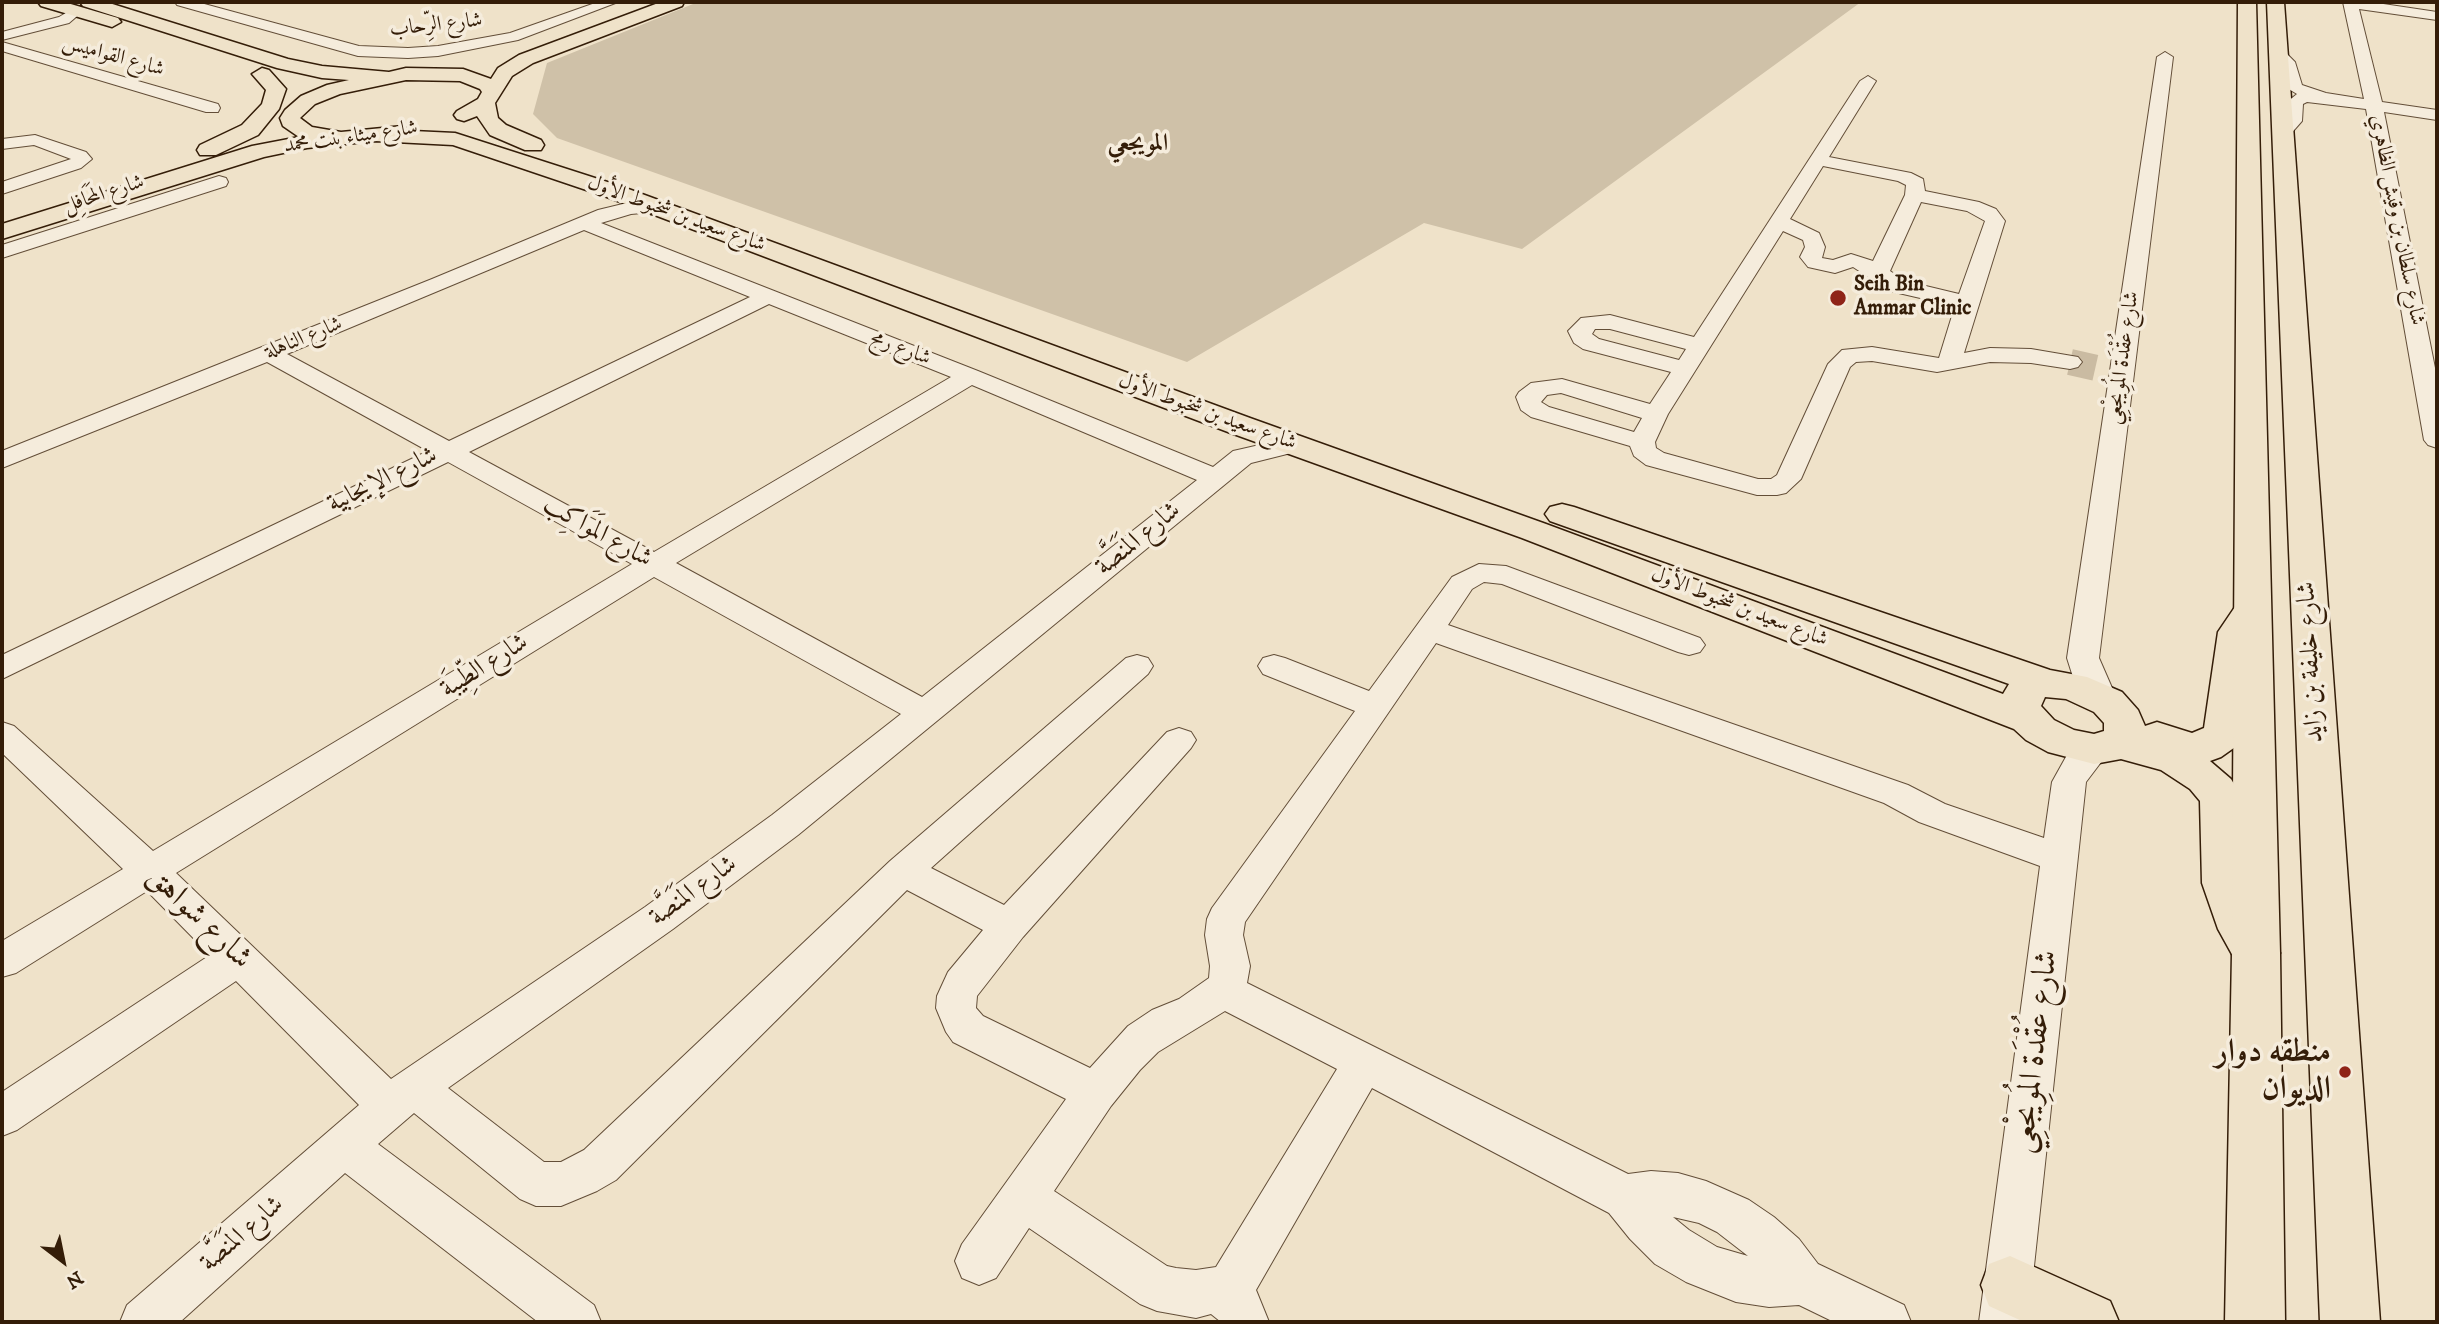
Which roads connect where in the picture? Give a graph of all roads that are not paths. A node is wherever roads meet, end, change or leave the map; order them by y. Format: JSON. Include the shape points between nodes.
{"nodes":[{"id":1,"x":47,"y":2,"type":"edge"},
{"id":2,"x":182,"y":2,"type":"edge"},
{"id":3,"x":611,"y":2,"type":"edge"},
{"id":4,"x":652,"y":2,"type":"edge"},
{"id":5,"x":676,"y":2,"type":"edge"},
{"id":6,"x":2248,"y":2,"type":"edge"},
{"id":7,"x":2275,"y":2,"type":"edge"},
{"id":8,"x":2350,"y":2,"type":"edge"},
{"id":9,"x":96,"y":8,"type":"edge"},
{"id":10,"x":2437,"y":16,"type":"edge"},
{"id":11,"x":55,"y":23,"type":"junction"},
{"id":12,"x":2,"y":36,"type":"edge"},
{"id":13,"x":564,"y":39,"type":"junction"},
{"id":14,"x":2,"y":46,"type":"edge"},
{"id":15,"x":2277,"y":52,"type":"junction"},
{"id":16,"x":2165,"y":57,"type":"dead end"},
{"id":17,"x":284,"y":64,"type":"junction"},
{"id":18,"x":258,"y":71,"type":"junction"},
{"id":19,"x":416,"y":73,"type":"junction"},
{"id":20,"x":386,"y":77,"type":"junction"},
{"id":21,"x":1868,"y":81,"type":"dead end"},
{"id":22,"x":489,"y":98,"type":"junction"},
{"id":23,"x":2326,"y":98,"type":"junction"},
{"id":24,"x":2374,"y":105,"type":"junction"},
{"id":25,"x":212,"y":108,"type":"dead end"},
{"id":26,"x":296,"y":111,"type":"junction"},
{"id":27,"x":2437,"y":115,"type":"edge"},
{"id":28,"x":2282,"y":133,"type":"junction"},
{"id":29,"x":366,"y":137,"type":"junction"},
{"id":30,"x":2,"y":144,"type":"edge"},
{"id":31,"x":528,"y":144,"type":"junction"},
{"id":32,"x":500,"y":153,"type":"junction"},
{"id":33,"x":1819,"y":160,"type":"junction"},
{"id":34,"x":219,"y":182,"type":"dead end"},
{"id":35,"x":2,"y":188,"type":"edge"},
{"id":36,"x":126,"y":192,"type":"junction"},
{"id":37,"x":91,"y":193,"type":"junction"},
{"id":38,"x":1915,"y":195,"type":"junction"},
{"id":39,"x":601,"y":210,"type":"junction"},
{"id":40,"x":2,"y":220,"type":"edge"},
{"id":41,"x":1779,"y":222,"type":"junction"},
{"id":42,"x":2,"y":232,"type":"edge"},
{"id":43,"x":2,"y":252,"type":"edge"},
{"id":44,"x":1880,"y":274,"type":"junction"},
{"id":45,"x":766,"y":297,"type":"junction"},
{"id":46,"x":1967,"y":302,"type":"junction"},
{"id":47,"x":1701,"y":346,"type":"junction"},
{"id":48,"x":269,"y":353,"type":"junction"},
{"id":49,"x":2070,"y":362,"type":"tunnel mouth"},
{"id":50,"x":1949,"y":363,"type":"junction"},
{"id":51,"x":1686,"y":369,"type":"junction"},
{"id":52,"x":970,"y":376,"type":"junction"},
{"id":53,"x":1656,"y":414,"type":"junction"},
{"id":54,"x":2437,"y":440,"type":"edge"},
{"id":55,"x":1238,"y":441,"type":"junction"},
{"id":56,"x":1642,"y":442,"type":"junction"},
{"id":57,"x":447,"y":450,"type":"junction"},
{"id":58,"x":2,"y":460,"type":"edge"},
{"id":59,"x":1534,"y":531,"type":"junction"},
{"id":60,"x":1677,"y":555,"type":"junction"},
{"id":61,"x":654,"y":564,"type":"junction"},
{"id":62,"x":2252,"y":609,"type":"junction"},
{"id":63,"x":1424,"y":639,"type":"junction"},
{"id":64,"x":1689,"y":646,"type":"dead end"},
{"id":65,"x":1137,"y":666,"type":"dead end"},
{"id":66,"x":1274,"y":666,"type":"dead end"},
{"id":67,"x":2,"y":668,"type":"edge"},
{"id":68,"x":2063,"y":675,"type":"junction"},
{"id":69,"x":1375,"y":706,"type":"junction"},
{"id":70,"x":926,"y":713,"type":"junction"},
{"id":71,"x":2038,"y":727,"type":"junction"},
{"id":72,"x":2109,"y":727,"type":"junction"},
{"id":73,"x":2,"y":734,"type":"edge"},
{"id":74,"x":1179,"y":740,"type":"dead end"},
{"id":75,"x":2069,"y":782,"type":"junction"},
{"id":76,"x":2059,"y":858,"type":"junction"},
{"id":77,"x":150,"y":871,"type":"junction"},
{"id":78,"x":903,"y":871,"type":"junction"},
{"id":79,"x":1009,"y":926,"type":"junction"},
{"id":80,"x":2256,"y":953,"type":"junction"},
{"id":81,"x":238,"y":958,"type":"junction"},
{"id":82,"x":2,"y":961,"type":"edge"},
{"id":83,"x":1223,"y":990,"type":"junction"},
{"id":84,"x":1363,"y":1064,"type":"junction"},
{"id":85,"x":1096,"y":1092,"type":"junction"},
{"id":86,"x":402,"y":1097,"type":"junction"},
{"id":87,"x":2,"y":1116,"type":"edge"},
{"id":88,"x":344,"y":1145,"type":"junction"},
{"id":89,"x":1025,"y":1198,"type":"junction"},
{"id":90,"x":979,"y":1261,"type":"dead end"},
{"id":91,"x":2007,"y":1304,"type":"edge"},
{"id":92,"x":1236,"y":1308,"type":"edge"},
{"id":93,"x":144,"y":1322,"type":"edge"},
{"id":94,"x":577,"y":1322,"type":"edge"},
{"id":95,"x":1887,"y":1322,"type":"edge"},
{"id":96,"x":2089,"y":1322,"type":"edge"},
{"id":97,"x":2256,"y":1322,"type":"edge"},
{"id":98,"x":2350,"y":1322,"type":"edge"}],
"edges":[{"from":1,"to":9,"type":"main road"},
{"from":2,"to":3,"type":"street","name":"شارع الرِّحاب","via":[[358,51],[408,53],[513,37]]},
{"from":4,"to":13,"type":"main road","name":"شارع ميثاء بنت محمد"},
{"from":5,"to":13,"type":"main road","name":"شارع ميثاء بنت محمد"},
{"from":6,"to":62,"type":"main road"},
{"from":7,"to":15,"type":"main road","name":"شارع خليفة بن زايد"},
{"from":8,"to":10,"type":"street"},
{"from":8,"to":24,"type":"street","name":"شارع سلطان بن وقيش الظاهري"},
{"from":9,"to":11,"type":"street"},
{"from":9,"to":11,"type":"street"},
{"from":9,"to":17,"type":"main road"},
{"from":9,"to":18,"type":"main road"},
{"from":11,"to":12,"type":"street"},
{"from":13,"to":17,"type":"main road","via":[[418,67],[350,71]]},
{"from":13,"to":19,"type":"main road","name":"شارع ميثاء بنت محمد","via":[[483,62]]},
{"from":13,"to":22,"type":"main road","name":"شارع ميثاء بنت محمد","via":[[510,68]]},
{"from":13,"to":31,"type":"main road","via":[[519,74],[505,112],[510,126]]},
{"from":14,"to":25,"type":"street","name":"شارع القواميس"},
{"from":15,"to":23,"type":"street","via":[[2290,65],[2295,88]]},
{"from":15,"to":28,"type":"main road","name":"شارع خليفة بن زايد"},
{"from":16,"to":68,"type":"street","name":"شارع عُقْدَة المُوِيجْعِي"},
{"from":17,"to":20,"type":"main road"},
{"from":18,"to":26,"type":"main road","via":[[299,84],[303,94]]},
{"from":18,"to":37,"type":"main road","via":[[275,85],[276,96],[250,130]]},
{"from":19,"to":20,"type":"main road"},
{"from":19,"to":22,"type":"main road","via":[[471,77],[489,85]]},
{"from":20,"to":26,"type":"main road","name":"شارع ميثاء بنت محمد","via":[[334,89]]},
{"from":21,"to":33,"type":"street"},
{"from":22,"to":29,"type":"main road","name":"شارع ميثاء بنت محمد","via":[[473,111],[443,123]]},
{"from":22,"to":31,"type":"main road","name":"شارع سعيد بن شخبوط الأول","via":[[486,114],[492,125]]},
{"from":23,"to":24,"type":"street"},
{"from":23,"to":28,"type":"street","via":[[2296,100],[2293,121]]},
{"from":24,"to":27,"type":"street"},
{"from":24,"to":54,"type":"street","name":"شارع سلطان بن وقيش الظاهري"},
{"from":26,"to":29,"type":"main road","via":[[294,126],[307,133]]},
{"from":26,"to":37,"type":"main road","name":"شارع ميثاء بنت محمد","via":[[230,149]]},
{"from":28,"to":98,"type":"main road","name":"شارع خليفة بن زايد"},
{"from":29,"to":32,"type":"main road","name":"شارع سعيد بن شخبوط الأول","via":[[455,139]]},
{"from":29,"to":36,"type":"main road","name":"شارع ميثاء بنت محمد","via":[[260,151]]},
{"from":30,"to":35,"type":"street","via":[[35,140],[82,157],[75,164]]},
{"from":31,"to":55,"type":"main road","name":"شارع سعيد بن شخبوط الأول"},
{"from":32,"to":36,"type":"main road","via":[[427,142],[328,146],[253,157]]},
{"from":32,"to":39,"type":"main road","name":"شارع سعيد بن شخبوط الأول"},
{"from":33,"to":38,"type":"street","via":[[1905,177],[1916,183]]},
{"from":33,"to":41,"type":"street"},
{"from":34,"to":43,"type":"street","name":"شارع المَحَافِل"},
{"from":36,"to":42,"type":"main road","name":"شارع ميثاء بنت محمد"},
{"from":37,"to":40,"type":"main road","name":"شارع ميثاء بنت محمد"},
{"from":38,"to":44,"type":"street"},
{"from":38,"to":46,"type":"street","via":[[1972,206],[1994,217]]},
{"from":39,"to":45,"type":"street","name":"شارع رمح"},
{"from":39,"to":48,"type":"street","name":"شارع الناهلة"},
{"from":39,"to":55,"type":"main road","name":"شارع سعيد بن شخبوط الأول","via":[[657,207],[1111,377]]},
{"from":41,"to":44,"type":"street","via":[[1812,237],[1815,247],[1810,257],[1815,263],[1835,267],[1858,261]]},
{"from":41,"to":47,"type":"street"},
{"from":44,"to":46,"type":"street","via":[[1898,286]]},
{"from":45,"to":52,"type":"street","name":"شارع رمح"},
{"from":45,"to":57,"type":"street","name":"شارع الإيجابية"},
{"from":46,"to":50,"type":"street"},
{"from":47,"to":51,"type":"street"},
{"from":47,"to":51,"type":"street","via":[[1610,322],[1590,323],[1579,331],[1591,344]]},
{"from":48,"to":57,"type":"street","name":"شارع المَوَاكِب"},
{"from":48,"to":58,"type":"street","name":"شارع الناهلة"},
{"from":49,"to":50,"type":"street","via":[[2010,355]]},
{"from":50,"to":56,"type":"street","via":[[1924,365],[1872,354],[1843,359],[1788,479],[1777,487],[1757,488],[1655,459],[1643,451]]},
{"from":51,"to":53,"type":"street"},
{"from":52,"to":55,"type":"street","name":"شارع رمح"},
{"from":52,"to":61,"type":"street","name":"شارع الطِّيبَة"},
{"from":53,"to":56,"type":"street"},
{"from":53,"to":56,"type":"street","via":[[1562,386],[1540,387],[1528,397],[1540,412]]},
{"from":55,"to":59,"type":"main road","name":"شارع سعيد بن شخبوط الأول","via":[[1294,445]]},
{"from":55,"to":60,"type":"main road","name":"شارع سعيد بن شخبوط الأول"},
{"from":55,"to":70,"type":"street","name":"شارع المَنَصَّة"},
{"from":57,"to":61,"type":"street","name":"شارع المَوَاكِب"},
{"from":57,"to":67,"type":"street","name":"شارع الإيجابية"},
{"from":59,"to":60,"type":"main road","via":[[1573,535],[1659,566],[1671,565]]},
{"from":59,"to":71,"type":"main road","name":"شارع سعيد بن شخبوط الأول"},
{"from":60,"to":68,"type":"main road","name":"شارع سعيد بن شخبوط الأول"},
{"from":61,"to":70,"type":"street","name":"شارع المَوَاكِب"},
{"from":61,"to":77,"type":"street","name":"شارع الطِّيبَة"},
{"from":62,"to":72,"type":"main road","via":[[2237,632],[2226,728],[2219,740],[2206,747],[2184,746]]},
{"from":62,"to":80,"type":"main road"},
{"from":63,"to":64,"type":"street","via":[[1462,583],[1479,573],[1493,573]]},
{"from":63,"to":69,"type":"street"},
{"from":63,"to":76,"type":"street","via":[[1871,807],[1932,813]]},
{"from":65,"to":78,"type":"street","name":"شارع شواهق"},
{"from":66,"to":69,"type":"street"},
{"from":68,"to":71,"type":"main road","via":[[2022,695],[2021,706]]},
{"from":68,"to":72,"type":"main road","name":"شارع سعيد بن شخبوط الأول","via":[[2087,690]]},
{"from":69,"to":83,"type":"street","via":[[1226,919],[1230,966]]},
{"from":70,"to":86,"type":"street","name":"شارع المَنَصَّة","via":[[659,918]]},
{"from":71,"to":72,"type":"main road","name":"شارع سعيد بن شخبوط الأول","via":[[2079,747]]},
{"from":71,"to":75,"type":"street"},
{"from":72,"to":75,"type":"street","name":"شارع عُقْدَة المُوِيجْعِي"},
{"from":72,"to":80,"type":"main road","via":[[2176,759],[2216,790],[2222,801],[2225,883]]},
{"from":73,"to":77,"type":"street","name":"شارع شواهق"},
{"from":74,"to":79,"type":"street"},
{"from":75,"to":76,"type":"street","name":"شارع عُقْدَة المُوِيجْعِي"},
{"from":76,"to":91,"type":"street","name":"شارع عُقْدَة المُوِيجْعِي"},
{"from":77,"to":81,"type":"street","name":"شارع شواهق"},
{"from":77,"to":82,"type":"street","name":"شارع الطِّيبَة"},
{"from":78,"to":79,"type":"street"},
{"from":78,"to":86,"type":"street","name":"شارع شواهق","via":[[600,1165],[581,1176],[561,1184],[536,1184]]},
{"from":79,"to":85,"type":"street","via":[[962,984],[956,1008],[960,1019],[968,1029]]},
{"from":80,"to":97,"type":"main road"},
{"from":81,"to":86,"type":"street","name":"شارع شواهق"},
{"from":81,"to":87,"type":"street"},
{"from":83,"to":84,"type":"street"},
{"from":83,"to":85,"type":"street","via":[[1143,1039]]},
{"from":84,"to":92,"type":"street"},
{"from":84,"to":95,"type":"street","via":[[1625,1197],[1664,1239],[1703,1265],[1736,1278],[1801,1281]]},
{"from":85,"to":89,"type":"street"},
{"from":86,"to":88,"type":"street","name":"شارع المَنَصَّة"},
{"from":88,"to":93,"type":"street","name":"شارع المَنَصَّة"},
{"from":88,"to":94,"type":"street"},
{"from":89,"to":90,"type":"street"},
{"from":89,"to":92,"type":"street","via":[[1157,1287],[1176,1293],[1211,1290]]},
{"from":91,"to":96,"type":"main road"}]}
